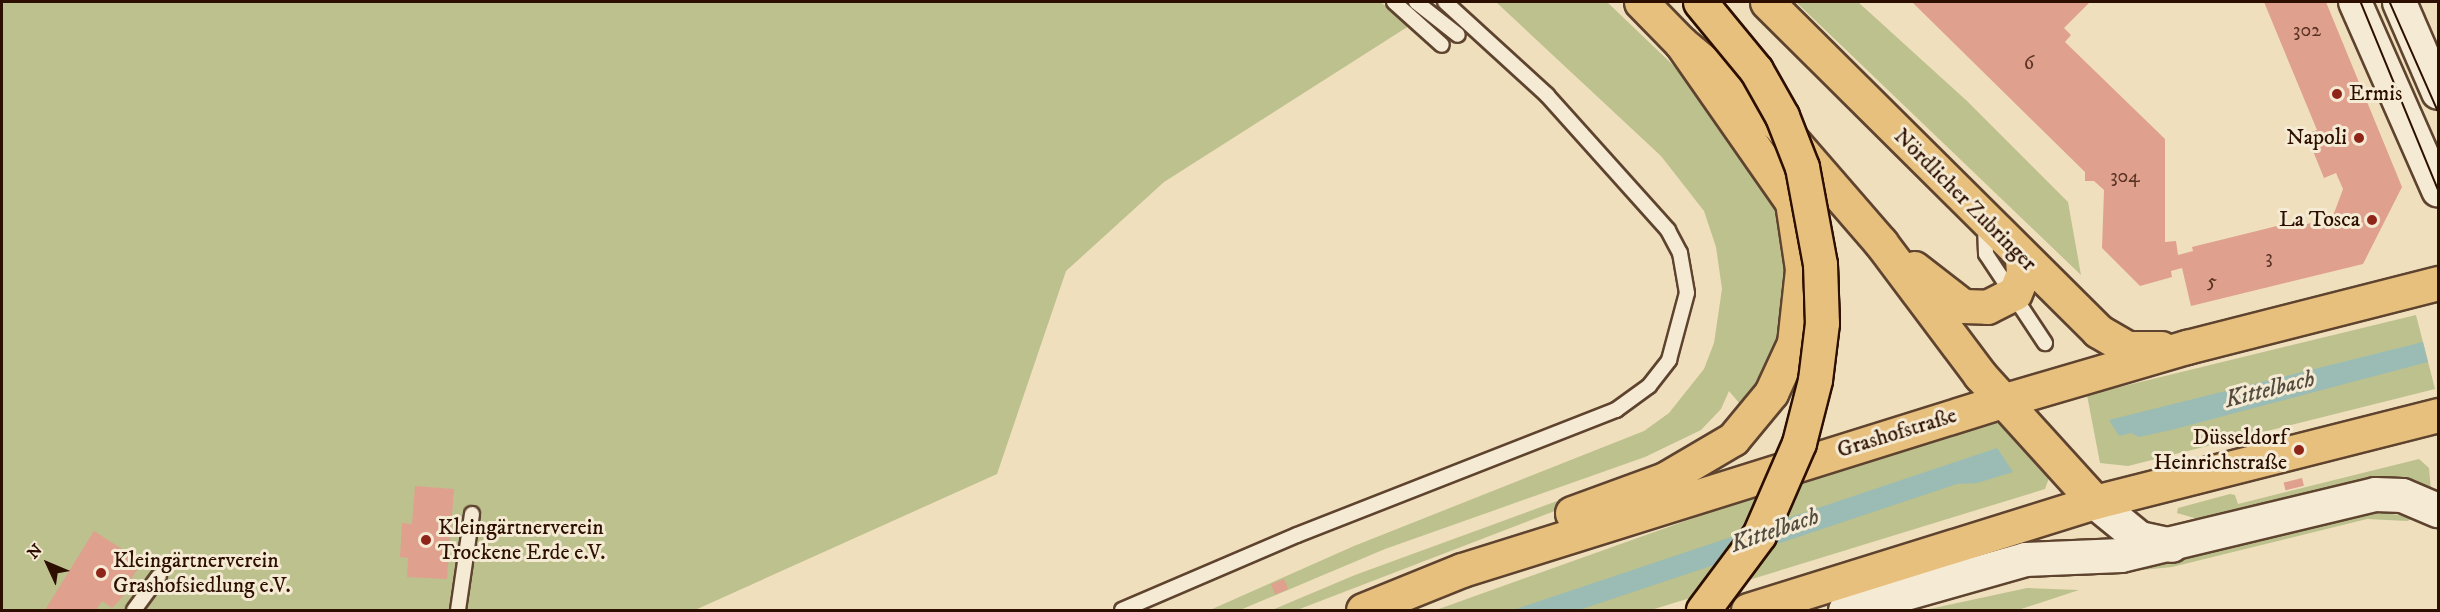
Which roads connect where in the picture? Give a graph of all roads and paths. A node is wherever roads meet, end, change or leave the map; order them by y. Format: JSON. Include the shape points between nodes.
{"nodes":[{"id":1,"x":1394,"y":2,"type":"edge"},
{"id":2,"x":1416,"y":2,"type":"edge"},
{"id":3,"x":1445,"y":2,"type":"edge"},
{"id":4,"x":1641,"y":2,"type":"edge"},
{"id":5,"x":1700,"y":2,"type":"edge"},
{"id":6,"x":1767,"y":2,"type":"edge"},
{"id":7,"x":2355,"y":2,"type":"edge"},
{"id":8,"x":2398,"y":2,"type":"edge"},
{"id":9,"x":1458,"y":35,"type":"dead end"},
{"id":10,"x":1681,"y":43,"type":"junction"},
{"id":11,"x":1442,"y":45,"type":"dead end"},
{"id":12,"x":2439,"y":92,"type":"edge"},
{"id":13,"x":2439,"y":190,"type":"edge"},
{"id":14,"x":1985,"y":221,"type":"junction"},
{"id":15,"x":1881,"y":243,"type":"junction"},
{"id":16,"x":2022,"y":258,"type":"junction"},
{"id":17,"x":2439,"y":283,"type":"edge"},
{"id":18,"x":2015,"y":293,"type":"junction"},
{"id":19,"x":2045,"y":343,"type":"dead end"},
{"id":20,"x":2187,"y":347,"type":"junction"},
{"id":21,"x":2008,"y":408,"type":"junction"},
{"id":22,"x":2439,"y":415,"type":"edge"},
{"id":23,"x":2085,"y":492,"type":"junction"},
{"id":24,"x":2439,"y":510,"type":"edge"},
{"id":25,"x":472,"y":514,"type":"dead end"},
{"id":26,"x":2173,"y":545,"type":"junction"},
{"id":27,"x":1462,"y":570,"type":"junction"},
{"id":28,"x":159,"y":576,"type":"dead end"},
{"id":29,"x":134,"y":610,"type":"edge"},
{"id":30,"x":458,"y":610,"type":"edge"},
{"id":31,"x":1122,"y":610,"type":"edge"},
{"id":32,"x":1363,"y":610,"type":"edge"},
{"id":33,"x":1703,"y":610,"type":"edge"},
{"id":34,"x":1748,"y":610,"type":"edge"},
{"id":35,"x":1845,"y":610,"type":"edge"}],
"edges":[{"from":1,"to":11,"type":"lane"},
{"from":2,"to":9,"type":"lane"},
{"from":3,"to":31,"type":"lane","via":[[1547,95],[1668,230],[1680,253],[1687,293],[1669,360],[1649,386],[1616,410],[1297,535]]},
{"from":4,"to":10,"type":"main road"},
{"from":5,"to":33,"type":"main road","bridge":true,"via":[[1756,70],[1782,116],[1802,167],[1820,264],[1822,323],[1815,380],[1799,443],[1759,535]]},
{"from":6,"to":14,"type":"main road","name":"Nördlicher Zubringer"},
{"from":7,"to":13,"type":"street"},
{"from":8,"to":12,"type":"main road"},
{"from":10,"to":15,"type":"main road","via":[[1777,123]]},
{"from":10,"to":27,"type":"main road","via":[[1792,202],[1803,269],[1802,305],[1783,372],[1744,428],[1699,464],[1523,531]]},
{"from":14,"to":16,"type":"main road","name":"Nördlicher Zubringer"},
{"from":14,"to":18,"type":"lane","via":[[1986,254]]},
{"from":15,"to":18,"type":"main road","via":[[1963,306],[1998,304]]},
{"from":15,"to":21,"type":"main road"},
{"from":16,"to":18,"type":"main road","via":[[2023,273]]},
{"from":16,"to":20,"type":"main road","name":"Nördlicher Zubringer","via":[[2112,341],[2127,348]]},
{"from":17,"to":20,"type":"main road","name":"Grashofstraße"},
{"from":18,"to":19,"type":"lane"},
{"from":20,"to":21,"type":"main road","name":"Grashofstraße"},
{"from":21,"to":23,"type":"main road"},
{"from":21,"to":27,"type":"main road","name":"Grashofstraße"},
{"from":22,"to":23,"type":"main road"},
{"from":23,"to":26,"type":"main road","via":[[2139,538]]},
{"from":23,"to":34,"type":"main road"},
{"from":24,"to":26,"type":"main road","via":[[2408,496],[2375,494]]},
{"from":25,"to":30,"type":"lane"},
{"from":26,"to":35,"type":"main road","via":[[2121,555],[2025,559]]},
{"from":27,"to":32,"type":"main road","name":"Grashofstraße"},
{"from":28,"to":29,"type":"lane"}]}
